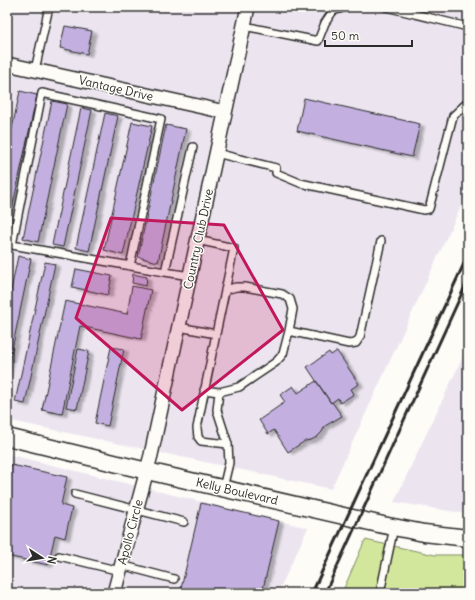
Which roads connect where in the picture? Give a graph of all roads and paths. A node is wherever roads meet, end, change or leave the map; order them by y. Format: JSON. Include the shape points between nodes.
{"nodes":[{"id":1,"x":49,"y":7,"type":"edge"},
{"id":2,"x":248,"y":7,"type":"edge"},
{"id":3,"x":346,"y":7,"type":"edge"},
{"id":4,"x":386,"y":7,"type":"edge"},
{"id":5,"x":244,"y":26,"type":"junction"},
{"id":6,"x":468,"y":27,"type":"edge"},
{"id":7,"x":7,"y":64,"type":"edge"},
{"id":8,"x":35,"y":70,"type":"junction"},
{"id":9,"x":468,"y":102,"type":"edge"},
{"id":10,"x":225,"y":112,"type":"junction"},
{"id":11,"x":193,"y":147,"type":"dead end"},
{"id":12,"x":216,"y":153,"type":"junction"},
{"id":13,"x":197,"y":240,"type":"junction"},
{"id":14,"x":381,"y":240,"type":"dead end"},
{"id":15,"x":130,"y":266,"type":"junction"},
{"id":16,"x":165,"y":272,"type":"junction"},
{"id":17,"x":190,"y":276,"type":"junction"},
{"id":18,"x":225,"y":290,"type":"junction"},
{"id":19,"x":179,"y":327,"type":"junction"},
{"id":20,"x":289,"y":331,"type":"junction"},
{"id":21,"x":216,"y":334,"type":"junction"},
{"id":22,"x":204,"y":390,"type":"junction"},
{"id":23,"x":218,"y":392,"type":"junction"},
{"id":24,"x":7,"y":437,"type":"edge"},
{"id":25,"x":228,"y":444,"type":"junction"},
{"id":26,"x":147,"y":471,"type":"junction"},
{"id":27,"x":223,"y":488,"type":"junction"},
{"id":28,"x":75,"y":494,"type":"dead end"},
{"id":29,"x":136,"y":510,"type":"junction"},
{"id":30,"x":184,"y":522,"type":"dead end"},
{"id":31,"x":394,"y":527,"type":"junction"},
{"id":32,"x":468,"y":538,"type":"edge"},
{"id":33,"x":59,"y":556,"type":"dead end"},
{"id":34,"x":120,"y":568,"type":"junction"},
{"id":35,"x":174,"y":579,"type":"dead end"},
{"id":36,"x":114,"y":593,"type":"edge"},
{"id":37,"x":380,"y":593,"type":"edge"}],
"edges":[{"from":1,"to":8,"type":"lane"},
{"from":2,"to":5,"type":"street","name":"Country Club Drive"},
{"from":3,"to":5,"type":"lane","via":[[333,11],[318,41]]},
{"from":4,"to":6,"type":"lane"},
{"from":5,"to":10,"type":"street","name":"Country Club Drive"},
{"from":7,"to":8,"type":"street","name":"Vantage Drive"},
{"from":8,"to":10,"type":"street","name":"Vantage Drive"},
{"from":9,"to":12,"type":"lane","via":[[453,116],[429,209],[300,183],[276,173],[276,168]]},
{"from":10,"to":12,"type":"street","name":"Country Club Drive"},
{"from":11,"to":16,"type":"lane"},
{"from":12,"to":13,"type":"street","name":"Country Club Drive"},
{"from":13,"to":17,"type":"street","name":"Country Club Drive"},
{"from":13,"to":18,"type":"lane","via":[[234,248]]},
{"from":14,"to":20,"type":"lane","via":[[360,336],[356,343],[349,344]]},
{"from":15,"to":15,"type":"lane","via":[[12,245],[42,93],[161,119]]},
{"from":15,"to":16,"type":"lane"},
{"from":16,"to":17,"type":"lane"},
{"from":17,"to":19,"type":"street","name":"Country Club Drive"},
{"from":18,"to":20,"type":"lane","via":[[245,287],[282,294],[290,299],[293,309]]},
{"from":18,"to":21,"type":"lane"},
{"from":19,"to":21,"type":"lane"},
{"from":19,"to":26,"type":"street","name":"Country Club Drive"},
{"from":20,"to":23,"type":"lane","via":[[282,354],[276,362],[239,387]]},
{"from":21,"to":22,"type":"lane"},
{"from":22,"to":23,"type":"lane"},
{"from":22,"to":25,"type":"lane","via":[[197,428],[198,437],[201,441]]},
{"from":23,"to":25,"type":"lane","via":[[217,410]]},
{"from":24,"to":26,"type":"street","name":"Kelly Boulevard"},
{"from":25,"to":27,"type":"lane","via":[[228,463]]},
{"from":26,"to":27,"type":"street","name":"Kelly Boulevard"},
{"from":26,"to":29,"type":"street","name":"Apollo Circle"},
{"from":27,"to":31,"type":"street","name":"Kelly Boulevard"},
{"from":28,"to":29,"type":"lane"},
{"from":29,"to":30,"type":"lane"},
{"from":29,"to":34,"type":"street","name":"Apollo Circle"},
{"from":31,"to":32,"type":"street","name":"Kelly Boulevard"},
{"from":31,"to":37,"type":"lane"},
{"from":33,"to":34,"type":"lane"},
{"from":34,"to":35,"type":"lane"},
{"from":34,"to":36,"type":"street","name":"Apollo Circle"}]}
